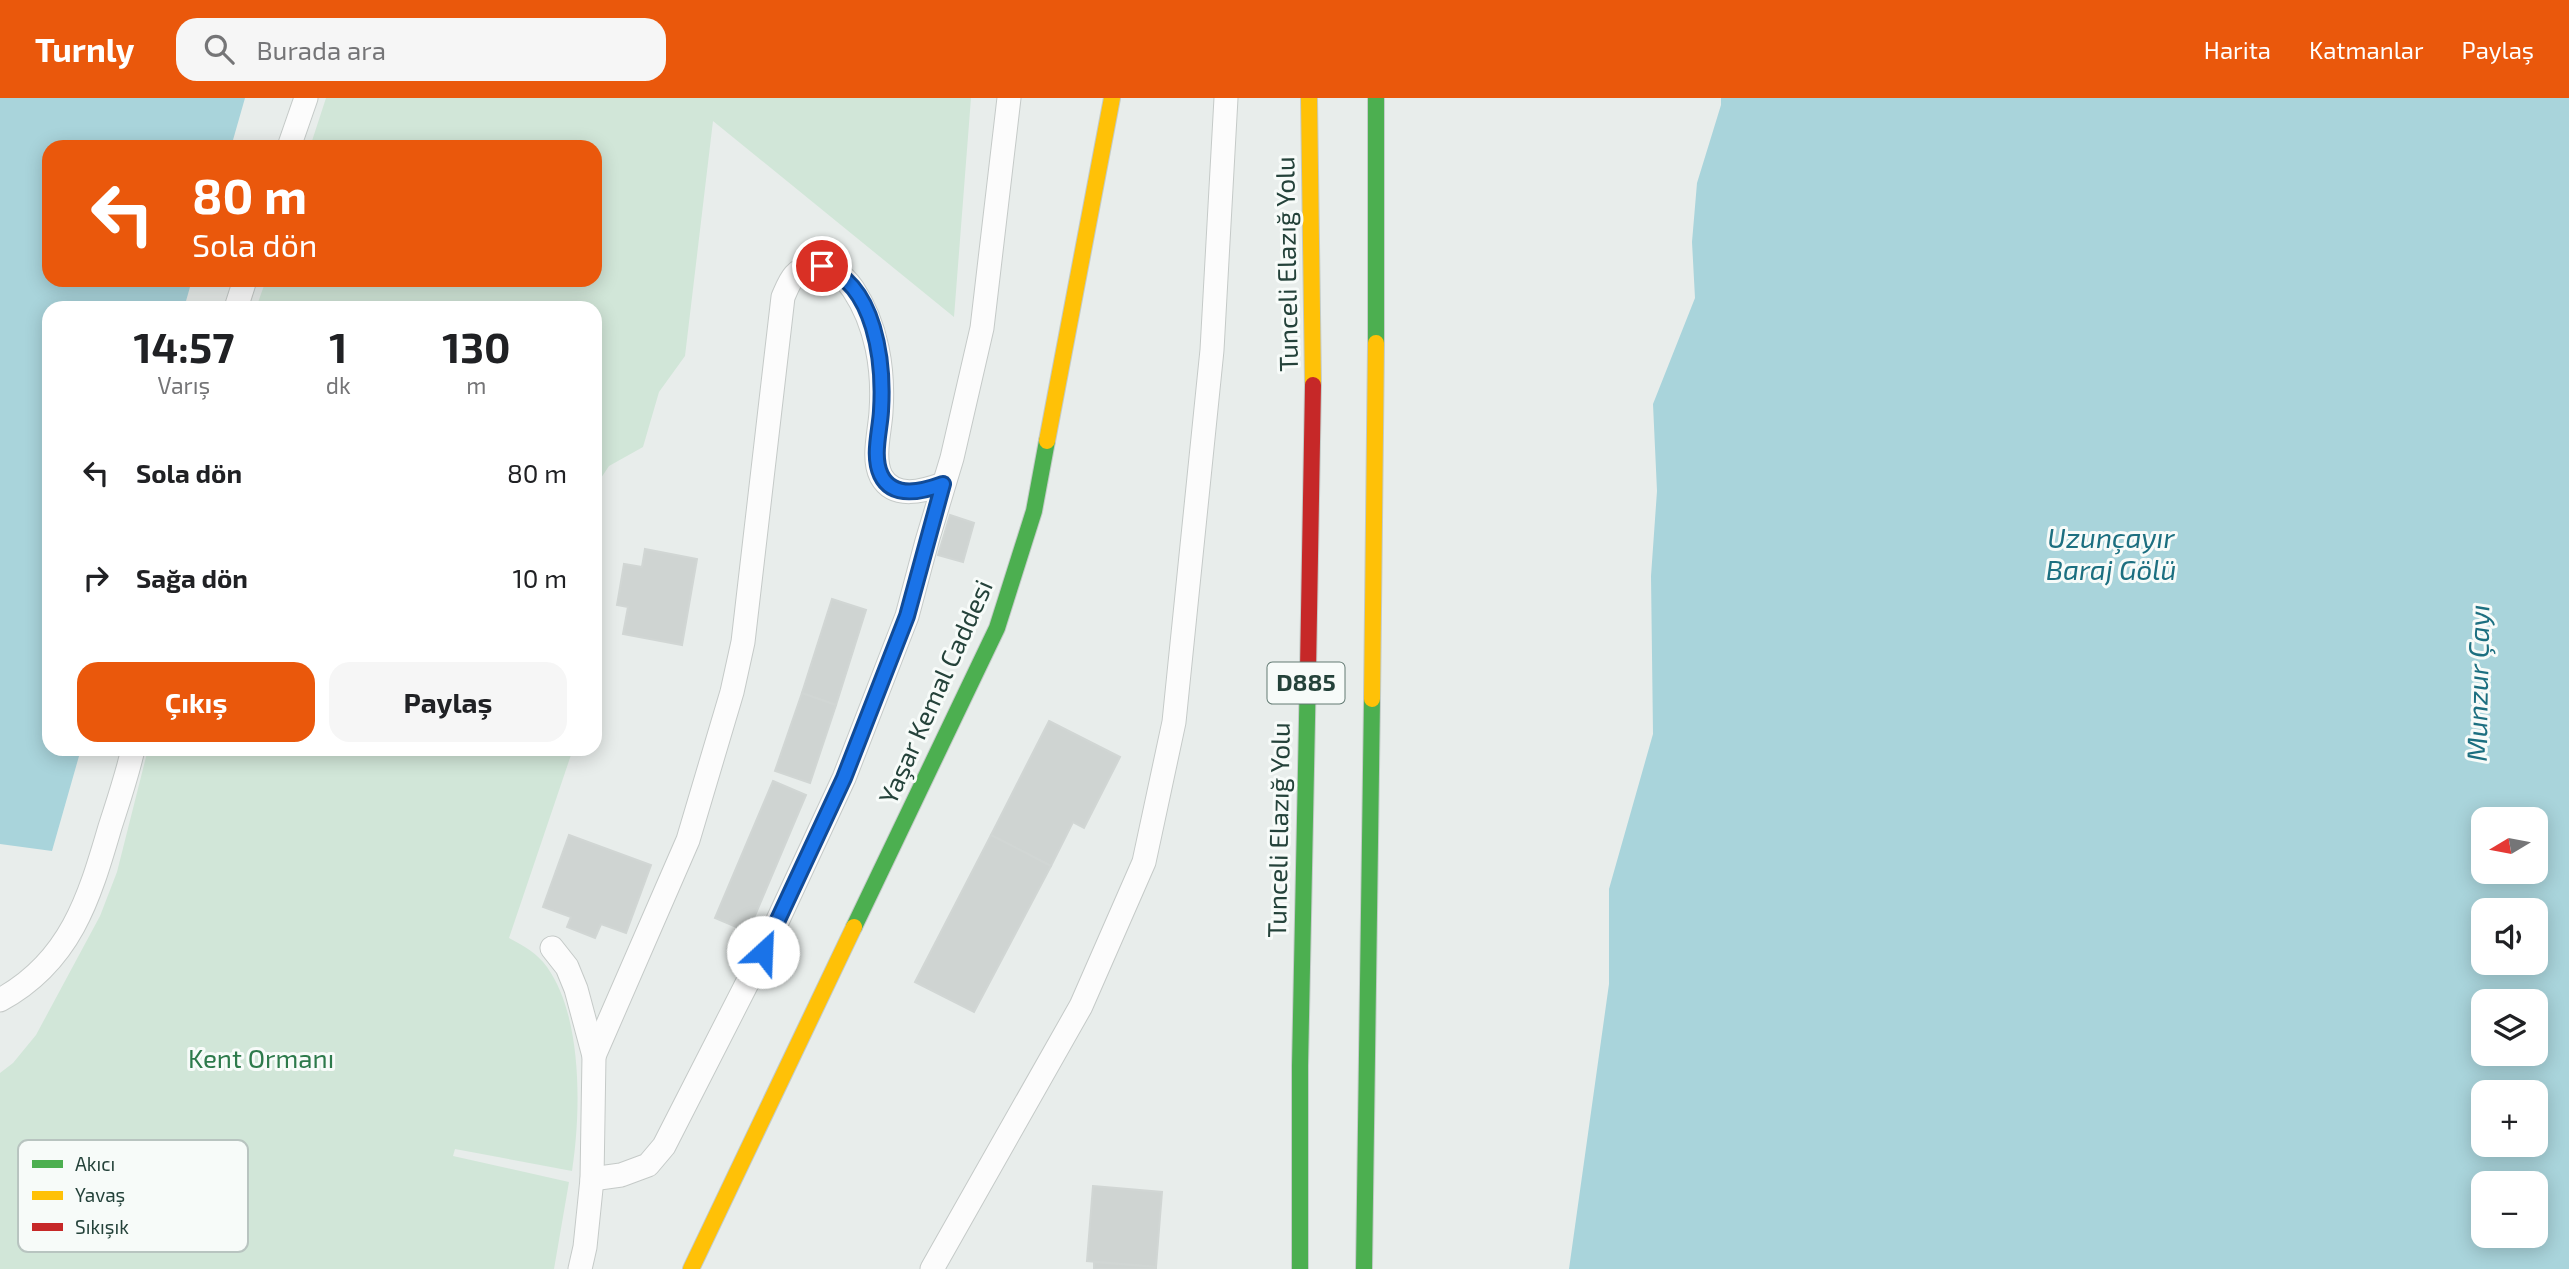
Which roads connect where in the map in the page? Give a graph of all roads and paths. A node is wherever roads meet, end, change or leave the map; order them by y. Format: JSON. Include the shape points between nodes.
{"nodes":[{"id":1,"x":306,"y":98,"type":"edge"},
{"id":2,"x":1009,"y":98,"type":"edge"},
{"id":3,"x":1112,"y":98,"type":"edge"},
{"id":4,"x":1226,"y":98,"type":"edge"},
{"id":5,"x":1309,"y":98,"type":"edge"},
{"id":6,"x":1376,"y":98,"type":"edge"},
{"id":7,"x":291,"y":140,"type":"edge"},
{"id":8,"x":943,"y":484,"type":"junction"},
{"id":9,"x":131,"y":756,"type":"edge"},
{"id":10,"x":552,"y":948,"type":"dead end"},
{"id":11,"x":0,"y":1000,"type":"edge"},
{"id":12,"x":594,"y":1056,"type":"junction"},
{"id":13,"x":592,"y":1179,"type":"junction"},
{"id":14,"x":580,"y":1269,"type":"edge"},
{"id":15,"x":691,"y":1269,"type":"edge"},
{"id":16,"x":932,"y":1269,"type":"edge"},
{"id":17,"x":1300,"y":1269,"type":"edge"},
{"id":18,"x":1364,"y":1269,"type":"edge"}],
"edges":[{"from":1,"to":7,"type":"lane"},
{"from":2,"to":8,"type":"lane","via":[[982,328]]},
{"from":3,"to":15,"type":"main road","name":"Yaşar Kemal Caddesi","via":[[1034,511],[997,628]]},
{"from":4,"to":16,"type":"lane","via":[[1212,349],[1174,722],[1144,862],[1081,1006]]},
{"from":5,"to":17,"type":"main road","name":"Tunceli Elazığ Yolu","number":"D885","via":[[1313,417]]},
{"from":6,"to":18,"type":"main road","number":"D885"},
{"from":8,"to":12,"type":"lane","via":[[920,493],[895,489],[881,475],[877,451],[881,366],[872,327],[863,304],[835,271],[804,267],[792,276],[783,297],[743,642],[732,692],[688,840]]},
{"from":8,"to":13,"type":"lane","via":[[903,628],[844,778],[763,952],[664,1146],[648,1165]]},
{"from":9,"to":11,"type":"lane","via":[[100,863],[66,942],[23,988]]},
{"from":10,"to":12,"type":"lane","via":[[576,989]]},
{"from":12,"to":13,"type":"lane"},
{"from":13,"to":14,"type":"lane"}]}
